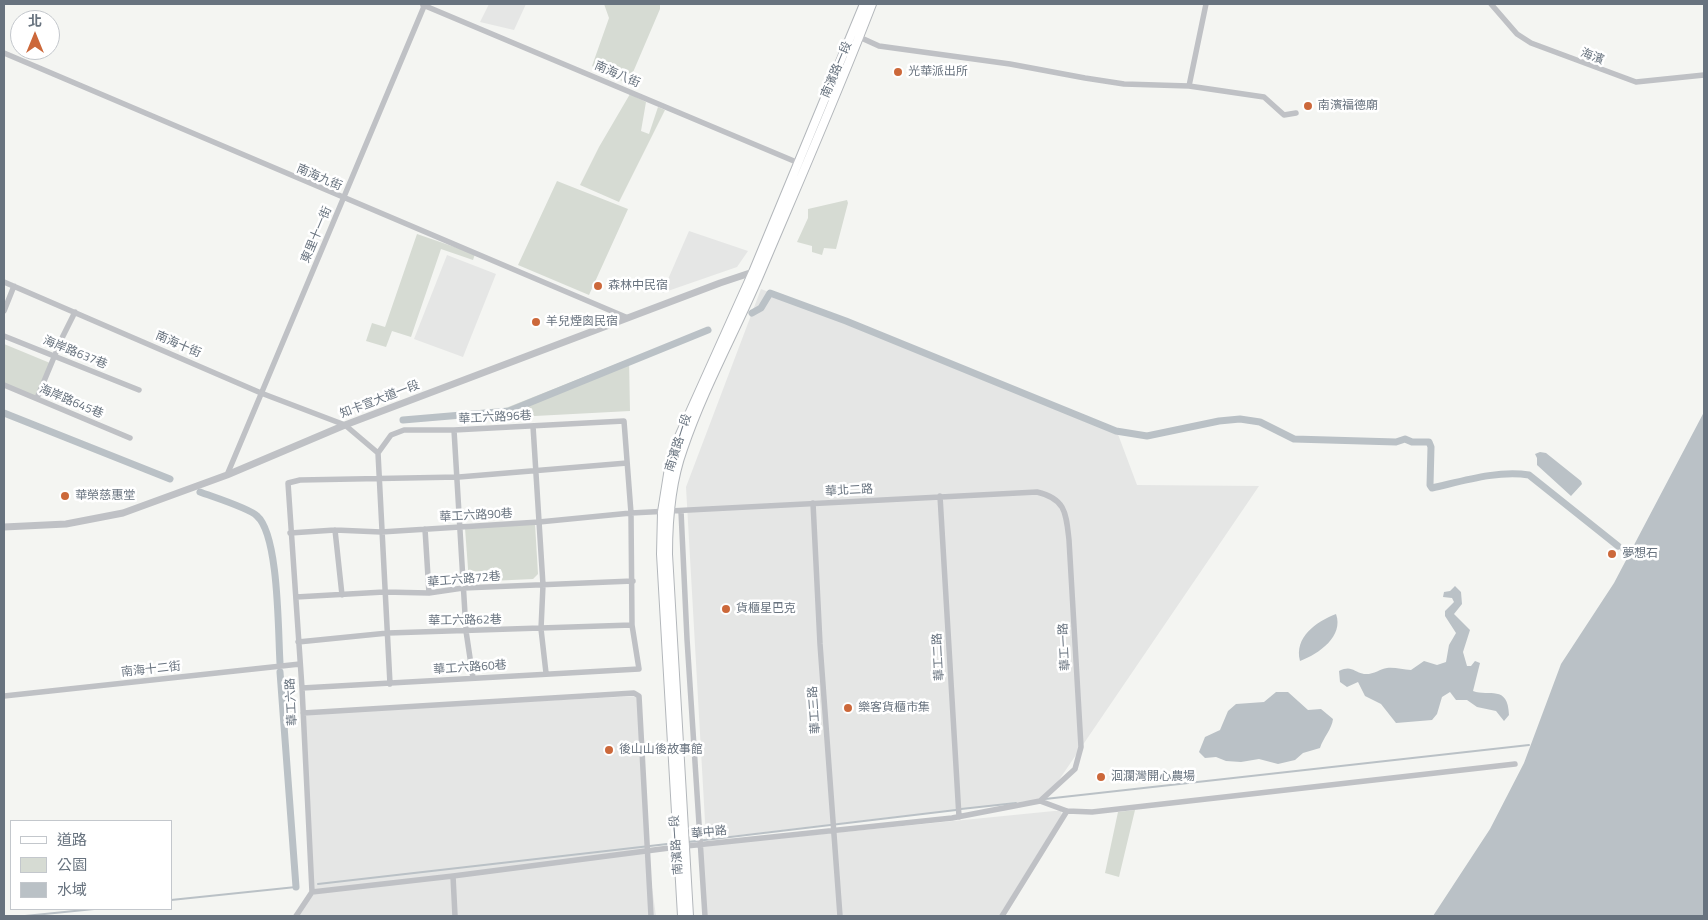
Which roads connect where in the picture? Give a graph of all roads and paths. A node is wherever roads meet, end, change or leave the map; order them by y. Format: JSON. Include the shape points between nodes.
{"nodes":[{"id":1,"x":424,"y":4,"type":"edge"},
{"id":2,"x":864,"y":4,"type":"edge"},
{"id":3,"x":872,"y":4,"type":"edge"},
{"id":4,"x":1206,"y":4,"type":"edge"},
{"id":5,"x":1491,"y":4,"type":"edge"},
{"id":6,"x":856,"y":36,"type":"junction"},
{"id":7,"x":4,"y":53,"type":"edge"},
{"id":8,"x":1704,"y":75,"type":"edge"},
{"id":9,"x":1189,"y":86,"type":"junction"},
{"id":10,"x":1296,"y":113,"type":"dead end"},
{"id":11,"x":801,"y":164,"type":"junction"},
{"id":12,"x":343,"y":199,"type":"junction"},
{"id":13,"x":756,"y":273,"type":"junction"},
{"id":14,"x":4,"y":282,"type":"edge"},
{"id":15,"x":14,"y":286,"type":"junction"},
{"id":16,"x":4,"y":310,"type":"edge"},
{"id":17,"x":76,"y":312,"type":"junction"},
{"id":18,"x":628,"y":318,"type":"junction"},
{"id":19,"x":4,"y":336,"type":"edge"},
{"id":20,"x":55,"y":356,"type":"junction"},
{"id":21,"x":4,"y":385,"type":"edge"},
{"id":22,"x":139,"y":390,"type":"dead end"},
{"id":23,"x":262,"y":393,"type":"junction"},
{"id":24,"x":37,"y":398,"type":"junction"},
{"id":25,"x":345,"y":425,"type":"junction"},
{"id":26,"x":533,"y":426,"type":"junction"},
{"id":27,"x":454,"y":430,"type":"junction"},
{"id":28,"x":130,"y":438,"type":"dead end"},
{"id":29,"x":378,"y":453,"type":"junction"},
{"id":30,"x":627,"y":463,"type":"junction"},
{"id":31,"x":536,"y":472,"type":"junction"},
{"id":32,"x":227,"y":475,"type":"junction"},
{"id":33,"x":458,"y":477,"type":"junction"},
{"id":34,"x":378,"y":479,"type":"junction"},
{"id":35,"x":1037,"y":492,"type":"joint"},
{"id":36,"x":940,"y":496,"type":"junction"},
{"id":37,"x":813,"y":503,"type":"junction"},
{"id":38,"x":666,"y":512,"type":"junction"},
{"id":39,"x":681,"y":512,"type":"junction"},
{"id":40,"x":632,"y":513,"type":"junction"},
{"id":41,"x":539,"y":522,"type":"junction"},
{"id":42,"x":4,"y":526,"type":"edge"},
{"id":43,"x":461,"y":526,"type":"junction"},
{"id":44,"x":425,"y":529,"type":"junction"},
{"id":45,"x":335,"y":530,"type":"junction"},
{"id":46,"x":381,"y":532,"type":"junction"},
{"id":47,"x":290,"y":533,"type":"junction"},
{"id":48,"x":633,"y":581,"type":"junction"},
{"id":49,"x":543,"y":585,"type":"junction"},
{"id":50,"x":463,"y":588,"type":"junction"},
{"id":51,"x":384,"y":592,"type":"junction"},
{"id":52,"x":429,"y":593,"type":"junction"},
{"id":53,"x":342,"y":595,"type":"junction"},
{"id":54,"x":296,"y":598,"type":"junction"},
{"id":55,"x":632,"y":625,"type":"junction"},
{"id":56,"x":541,"y":629,"type":"junction"},
{"id":57,"x":466,"y":631,"type":"junction"},
{"id":58,"x":388,"y":633,"type":"junction"},
{"id":59,"x":298,"y":642,"type":"junction"},
{"id":60,"x":300,"y":664,"type":"junction"},
{"id":61,"x":546,"y":673,"type":"junction"},
{"id":62,"x":473,"y":678,"type":"junction"},
{"id":63,"x":390,"y":684,"type":"junction"},
{"id":64,"x":302,"y":688,"type":"junction"},
{"id":65,"x":4,"y":696,"type":"edge"},
{"id":66,"x":303,"y":713,"type":"junction"},
{"id":67,"x":1515,"y":764,"type":"dead end"},
{"id":68,"x":1040,"y":801,"type":"junction"},
{"id":69,"x":1067,"y":810,"type":"junction"},
{"id":70,"x":959,"y":817,"type":"junction"},
{"id":71,"x":834,"y":832,"type":"junction"},
{"id":72,"x":701,"y":845,"type":"junction"},
{"id":73,"x":681,"y":846,"type":"junction"},
{"id":74,"x":647,"y":851,"type":"junction"},
{"id":75,"x":453,"y":876,"type":"junction"},
{"id":76,"x":312,"y":892,"type":"junction"},
{"id":77,"x":296,"y":916,"type":"edge"},
{"id":78,"x":455,"y":916,"type":"edge"},
{"id":79,"x":651,"y":916,"type":"edge"},
{"id":80,"x":682,"y":916,"type":"edge"},
{"id":81,"x":689,"y":916,"type":"edge"},
{"id":82,"x":705,"y":916,"type":"edge"},
{"id":83,"x":840,"y":916,"type":"edge"},
{"id":84,"x":1002,"y":916,"type":"edge"}],
"edges":[{"from":1,"to":11,"type":"street","name":"南海八街"},
{"from":1,"to":12,"type":"street","name":"東里十一街"},
{"from":2,"to":6,"type":"main road","name":"南濱路一段"},
{"from":3,"to":6,"type":"main road","name":"南濱路一段"},
{"from":4,"to":9,"type":"street"},
{"from":5,"to":8,"type":"street","name":"海濱","via":[[1517,34],[1531,42],[1626,80],[1649,82]]},
{"from":6,"to":9,"type":"street","via":[[879,46],[1084,78],[1124,84]]},
{"from":6,"to":11,"type":"main road","name":"南濱路一段"},
{"from":7,"to":12,"type":"street","name":"南海九街"},
{"from":9,"to":10,"type":"street","via":[[1264,98],[1284,115]]},
{"from":11,"to":13,"type":"main road","name":"南濱路一段"},
{"from":12,"to":18,"type":"street","name":"南海九街"},
{"from":12,"to":23,"type":"street","name":"東里十一街"},
{"from":13,"to":18,"type":"street","name":"知卡宣大道一段"},
{"from":13,"to":38,"type":"main road","name":"南濱路一段","via":[[678,440],[669,468]]},
{"from":14,"to":15,"type":"street","name":"南海十街"},
{"from":15,"to":16,"type":"street"},
{"from":15,"to":17,"type":"street","name":"南海十街"},
{"from":17,"to":20,"type":"street"},
{"from":17,"to":23,"type":"street","name":"南海十街"},
{"from":18,"to":25,"type":"street","name":"知卡宣大道一段"},
{"from":19,"to":20,"type":"street","name":"海岸路637巷"},
{"from":20,"to":22,"type":"street","name":"海岸路637巷"},
{"from":20,"to":24,"type":"street"},
{"from":21,"to":24,"type":"street","name":"海岸路645巷"},
{"from":23,"to":25,"type":"street","name":"南海十街"},
{"from":23,"to":32,"type":"street","name":"東里十一街"},
{"from":24,"to":28,"type":"street","name":"海岸路645巷"},
{"from":25,"to":29,"type":"street","name":"南海十街"},
{"from":25,"to":32,"type":"street","name":"知卡宣大道一段"},
{"from":26,"to":27,"type":"street","name":"華工六路96巷"},
{"from":26,"to":30,"type":"street","name":"華工六路96巷","via":[[624,421]]},
{"from":26,"to":31,"type":"street"},
{"from":27,"to":29,"type":"street","name":"華工六路96巷","via":[[404,430],[391,435]]},
{"from":27,"to":33,"type":"street"},
{"from":29,"to":34,"type":"street"},
{"from":30,"to":31,"type":"street"},
{"from":30,"to":40,"type":"street"},
{"from":31,"to":33,"type":"street"},
{"from":31,"to":41,"type":"street"},
{"from":32,"to":42,"type":"street","name":"知卡宣大道一段","via":[[123,513],[66,524]]},
{"from":33,"to":34,"type":"street"},
{"from":33,"to":43,"type":"street"},
{"from":34,"to":46,"type":"street"},
{"from":34,"to":47,"type":"street","name":"華工六路","via":[[288,483]]},
{"from":35,"to":36,"type":"street","name":"華北二路"},
{"from":35,"to":68,"type":"street","name":"華工一路","via":[[1059,502],[1067,520],[1081,747],[1075,769]]},
{"from":36,"to":37,"type":"street","name":"華北二路"},
{"from":36,"to":70,"type":"street","name":"華工二路"},
{"from":37,"to":39,"type":"street","name":"華北二路"},
{"from":37,"to":71,"type":"street","name":"華工三路"},
{"from":38,"to":39,"type":"street","name":"華北二路"},
{"from":38,"to":40,"type":"street","name":"華工六路90巷"},
{"from":38,"to":73,"type":"main road","name":"南濱路一段"},
{"from":39,"to":72,"type":"street"},
{"from":40,"to":41,"type":"street","name":"華工六路90巷"},
{"from":40,"to":48,"type":"street"},
{"from":41,"to":43,"type":"street","name":"華工六路90巷"},
{"from":41,"to":49,"type":"street"},
{"from":43,"to":44,"type":"street","name":"華工六路90巷"},
{"from":43,"to":50,"type":"street"},
{"from":44,"to":46,"type":"street","name":"華工六路90巷"},
{"from":44,"to":52,"type":"street"},
{"from":45,"to":46,"type":"street","name":"華工六路90巷"},
{"from":45,"to":47,"type":"street","name":"華工六路90巷"},
{"from":45,"to":53,"type":"street"},
{"from":46,"to":51,"type":"street"},
{"from":47,"to":54,"type":"street","name":"華工六路"},
{"from":48,"to":49,"type":"street","name":"華工六路72巷"},
{"from":48,"to":55,"type":"street"},
{"from":49,"to":50,"type":"street","name":"華工六路72巷"},
{"from":49,"to":56,"type":"street"},
{"from":50,"to":52,"type":"street","name":"華工六路72巷"},
{"from":50,"to":57,"type":"street"},
{"from":51,"to":52,"type":"street","name":"華工六路72巷"},
{"from":51,"to":53,"type":"street","name":"華工六路72巷"},
{"from":51,"to":58,"type":"street"},
{"from":53,"to":54,"type":"street","name":"華工六路72巷"},
{"from":54,"to":59,"type":"street","name":"華工六路"},
{"from":55,"to":56,"type":"street","name":"華工六路62巷"},
{"from":55,"to":61,"type":"street","name":"華工六路60巷","via":[[639,668]]},
{"from":56,"to":57,"type":"street","name":"華工六路62巷"},
{"from":56,"to":61,"type":"street"},
{"from":57,"to":58,"type":"street","name":"華工六路62巷"},
{"from":57,"to":62,"type":"street"},
{"from":58,"to":59,"type":"street","name":"華工六路62巷"},
{"from":58,"to":63,"type":"street"},
{"from":59,"to":60,"type":"street","name":"華工六路"},
{"from":60,"to":64,"type":"street","name":"華工六路"},
{"from":60,"to":65,"type":"street","name":"南海十二街"},
{"from":61,"to":62,"type":"street","name":"華工六路60巷"},
{"from":62,"to":63,"type":"street","name":"華工六路60巷"},
{"from":63,"to":64,"type":"street","name":"華工六路60巷"},
{"from":64,"to":66,"type":"street","name":"華工六路"},
{"from":66,"to":74,"type":"street","via":[[634,693],[639,696]]},
{"from":66,"to":76,"type":"street","name":"華工六路"},
{"from":67,"to":69,"type":"street","name":"華中路","via":[[1077,812]]},
{"from":68,"to":69,"type":"street","name":"華中路"},
{"from":68,"to":70,"type":"street","name":"華中路"},
{"from":69,"to":84,"type":"street"},
{"from":70,"to":71,"type":"street","name":"華中路"},
{"from":71,"to":72,"type":"street","name":"華中路"},
{"from":71,"to":83,"type":"street","name":"華工三路"},
{"from":72,"to":73,"type":"street","name":"華中路"},
{"from":72,"to":82,"type":"street"},
{"from":73,"to":74,"type":"street","name":"華中路"},
{"from":73,"to":80,"type":"main road","name":"南濱路一段"},
{"from":73,"to":81,"type":"main road","name":"南濱路一段"},
{"from":74,"to":75,"type":"street","name":"華中路"},
{"from":74,"to":79,"type":"street"},
{"from":75,"to":76,"type":"street","name":"華中路"},
{"from":75,"to":78,"type":"street"},
{"from":76,"to":77,"type":"street"}]}
